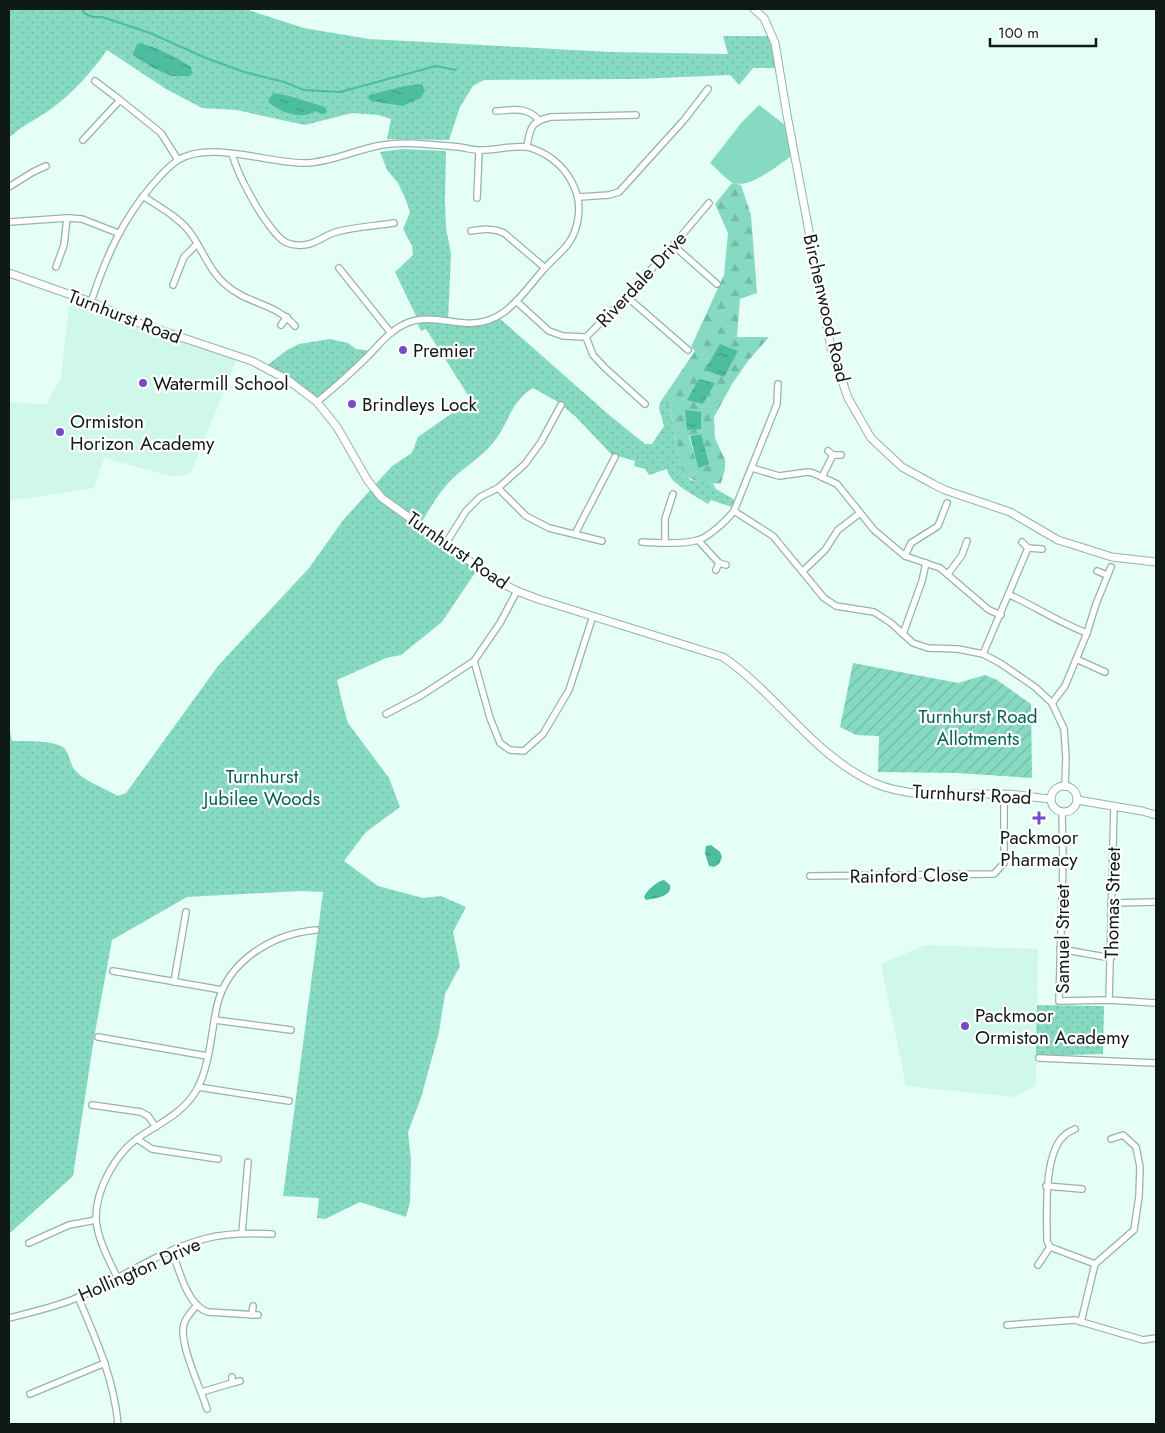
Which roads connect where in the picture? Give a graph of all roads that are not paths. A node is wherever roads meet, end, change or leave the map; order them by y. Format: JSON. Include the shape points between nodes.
{"nodes":[{"id":1,"x":754,"y":9,"type":"edge"},
{"id":2,"x":95,"y":81,"type":"dead end"},
{"id":3,"x":708,"y":89,"type":"dead end"},
{"id":4,"x":120,"y":100,"type":"junction"},
{"id":5,"x":496,"y":112,"type":"dead end"},
{"id":6,"x":636,"y":115,"type":"dead end"},
{"id":7,"x":539,"y":120,"type":"junction"},
{"id":8,"x":83,"y":140,"type":"dead end"},
{"id":9,"x":527,"y":146,"type":"junction"},
{"id":10,"x":479,"y":151,"type":"junction"},
{"id":11,"x":232,"y":154,"type":"junction"},
{"id":12,"x":178,"y":160,"type":"junction"},
{"id":13,"x":46,"y":166,"type":"dead end"},
{"id":14,"x":9,"y":187,"type":"edge"},
{"id":15,"x":143,"y":196,"type":"junction"},
{"id":16,"x":579,"y":197,"type":"junction"},
{"id":17,"x":477,"y":198,"type":"dead end"},
{"id":18,"x":709,"y":203,"type":"dead end"},
{"id":19,"x":66,"y":218,"type":"junction"},
{"id":20,"x":9,"y":222,"type":"edge"},
{"id":21,"x":394,"y":223,"type":"dead end"},
{"id":22,"x":471,"y":231,"type":"dead end"},
{"id":23,"x":118,"y":232,"type":"junction"},
{"id":24,"x":197,"y":244,"type":"junction"},
{"id":25,"x":674,"y":246,"type":"junction"},
{"id":26,"x":56,"y":267,"type":"dead end"},
{"id":27,"x":339,"y":268,"type":"dead end"},
{"id":28,"x":545,"y":268,"type":"junction"},
{"id":29,"x":9,"y":273,"type":"edge"},
{"id":30,"x":718,"y":284,"type":"dead end"},
{"id":31,"x":173,"y":285,"type":"dead end"},
{"id":32,"x":627,"y":297,"type":"junction"},
{"id":33,"x":516,"y":301,"type":"junction"},
{"id":34,"x":90,"y":302,"type":"junction"},
{"id":35,"x":287,"y":317,"type":"junction"},
{"id":36,"x":281,"y":325,"type":"dead end"},
{"id":37,"x":295,"y":326,"type":"dead end"},
{"id":38,"x":390,"y":332,"type":"junction"},
{"id":39,"x":586,"y":337,"type":"junction"},
{"id":40,"x":688,"y":350,"type":"dead end"},
{"id":41,"x":778,"y":384,"type":"dead end"},
{"id":42,"x":778,"y":398,"type":"junction"},
{"id":43,"x":786,"y":399,"type":"dead end"},
{"id":44,"x":317,"y":402,"type":"junction"},
{"id":45,"x":645,"y":404,"type":"dead end"},
{"id":46,"x":561,"y":405,"type":"dead end"},
{"id":47,"x":841,"y":455,"type":"dead end"},
{"id":48,"x":615,"y":457,"type":"dead end"},
{"id":49,"x":752,"y":468,"type":"junction"},
{"id":50,"x":822,"y":477,"type":"junction"},
{"id":51,"x":498,"y":488,"type":"junction"},
{"id":52,"x":673,"y":494,"type":"dead end"},
{"id":53,"x":947,"y":503,"type":"dead end"},
{"id":54,"x":734,"y":510,"type":"junction"},
{"id":55,"x":860,"y":513,"type":"junction"},
{"id":56,"x":575,"y":534,"type":"junction"},
{"id":57,"x":698,"y":540,"type":"junction"},
{"id":58,"x":602,"y":541,"type":"dead end"},
{"id":59,"x":967,"y":541,"type":"dead end"},
{"id":60,"x":642,"y":542,"type":"dead end"},
{"id":61,"x":1022,"y":542,"type":"dead end"},
{"id":62,"x":446,"y":543,"type":"junction"},
{"id":63,"x":665,"y":543,"type":"junction"},
{"id":64,"x":1028,"y":548,"type":"junction"},
{"id":65,"x":1042,"y":550,"type":"dead end"},
{"id":66,"x":905,"y":556,"type":"junction"},
{"id":67,"x":1156,"y":562,"type":"edge"},
{"id":68,"x":719,"y":563,"type":"junction"},
{"id":69,"x":926,"y":563,"type":"junction"},
{"id":70,"x":726,"y":565,"type":"dead end"},
{"id":71,"x":1111,"y":567,"type":"dead end"},
{"id":72,"x":716,"y":570,"type":"dead end"},
{"id":73,"x":803,"y":571,"type":"junction"},
{"id":74,"x":1097,"y":571,"type":"dead end"},
{"id":75,"x":948,"y":574,"type":"junction"},
{"id":76,"x":1107,"y":575,"type":"junction"},
{"id":77,"x":517,"y":591,"type":"junction"},
{"id":78,"x":1010,"y":595,"type":"junction"},
{"id":79,"x":1001,"y":614,"type":"junction"},
{"id":80,"x":593,"y":616,"type":"junction"},
{"id":81,"x":1087,"y":633,"type":"junction"},
{"id":82,"x":903,"y":634,"type":"junction"},
{"id":83,"x":983,"y":654,"type":"junction"},
{"id":84,"x":474,"y":660,"type":"junction"},
{"id":85,"x":1076,"y":660,"type":"junction"},
{"id":86,"x":1105,"y":672,"type":"dead end"},
{"id":87,"x":1052,"y":702,"type":"junction"},
{"id":88,"x":386,"y":714,"type":"dead end"},
{"id":89,"x":1065,"y":787,"type":"junction"},
{"id":90,"x":1004,"y":794,"type":"junction"},
{"id":91,"x":1051,"y":799,"type":"junction"},
{"id":92,"x":1076,"y":800,"type":"junction"},
{"id":93,"x":1114,"y":807,"type":"junction"},
{"id":94,"x":1062,"y":812,"type":"junction"},
{"id":95,"x":1156,"y":816,"type":"edge"},
{"id":96,"x":810,"y":876,"type":"dead end"},
{"id":97,"x":1156,"y":902,"type":"edge"},
{"id":98,"x":1111,"y":903,"type":"junction"},
{"id":99,"x":186,"y":912,"type":"dead end"},
{"id":100,"x":184,"y":923,"type":"junction"},
{"id":101,"x":192,"y":924,"type":"dead end"},
{"id":102,"x":316,"y":930,"type":"dead end"},
{"id":103,"x":1060,"y":948,"type":"junction"},
{"id":104,"x":1111,"y":958,"type":"junction"},
{"id":105,"x":113,"y":971,"type":"dead end"},
{"id":106,"x":174,"y":982,"type":"junction"},
{"id":107,"x":222,"y":990,"type":"junction"},
{"id":108,"x":1109,"y":1000,"type":"junction"},
{"id":109,"x":1156,"y":1003,"type":"edge"},
{"id":110,"x":215,"y":1020,"type":"junction"},
{"id":111,"x":285,"y":1020,"type":"dead end"},
{"id":112,"x":283,"y":1029,"type":"junction"},
{"id":113,"x":291,"y":1030,"type":"dead end"},
{"id":114,"x":98,"y":1037,"type":"dead end"},
{"id":115,"x":207,"y":1056,"type":"junction"},
{"id":116,"x":1039,"y":1058,"type":"dead end"},
{"id":117,"x":1156,"y":1062,"type":"edge"},
{"id":118,"x":198,"y":1087,"type":"junction"},
{"id":119,"x":289,"y":1100,"type":"dead end"},
{"id":120,"x":92,"y":1105,"type":"dead end"},
{"id":121,"x":156,"y":1127,"type":"junction"},
{"id":122,"x":1075,"y":1129,"type":"dead end"},
{"id":123,"x":137,"y":1139,"type":"junction"},
{"id":124,"x":1111,"y":1139,"type":"dead end"},
{"id":125,"x":218,"y":1159,"type":"dead end"},
{"id":126,"x":248,"y":1162,"type":"dead end"},
{"id":127,"x":1046,"y":1186,"type":"junction"},
{"id":128,"x":1082,"y":1189,"type":"dead end"},
{"id":129,"x":96,"y":1220,"type":"junction"},
{"id":130,"x":242,"y":1233,"type":"junction"},
{"id":131,"x":272,"y":1234,"type":"dead end"},
{"id":132,"x":29,"y":1242,"type":"dead end"},
{"id":133,"x":1050,"y":1247,"type":"junction"},
{"id":134,"x":172,"y":1251,"type":"junction"},
{"id":135,"x":1096,"y":1264,"type":"junction"},
{"id":136,"x":1038,"y":1265,"type":"dead end"},
{"id":137,"x":117,"y":1277,"type":"junction"},
{"id":138,"x":78,"y":1297,"type":"junction"},
{"id":139,"x":197,"y":1305,"type":"junction"},
{"id":140,"x":253,"y":1306,"type":"dead end"},
{"id":141,"x":9,"y":1318,"type":"edge"},
{"id":142,"x":1081,"y":1322,"type":"junction"},
{"id":143,"x":1007,"y":1325,"type":"dead end"},
{"id":144,"x":1156,"y":1338,"type":"edge"},
{"id":145,"x":105,"y":1363,"type":"junction"},
{"id":146,"x":240,"y":1381,"type":"dead end"},
{"id":147,"x":33,"y":1384,"type":"dead end"},
{"id":148,"x":38,"y":1391,"type":"junction"},
{"id":149,"x":202,"y":1392,"type":"junction"},
{"id":150,"x":30,"y":1394,"type":"dead end"},
{"id":151,"x":207,"y":1409,"type":"dead end"},
{"id":152,"x":118,"y":1424,"type":"edge"}],
"edges":[{"from":1,"to":67,"type":"street","name":"Birchenwood Road","via":[[764,18],[775,43],[832,348],[848,398],[872,438],[902,467],[946,490],[1010,512],[1058,540],[1112,557]]},
{"from":2,"to":4,"type":"street"},
{"from":3,"to":16,"type":"street","via":[[619,192]]},
{"from":4,"to":8,"type":"street"},
{"from":4,"to":12,"type":"street","via":[[161,133]]},
{"from":5,"to":7,"type":"street","via":[[520,109]]},
{"from":6,"to":7,"type":"street"},
{"from":7,"to":9,"type":"street","via":[[532,127]]},
{"from":9,"to":10,"type":"street"},
{"from":9,"to":16,"type":"street","via":[[558,163]]},
{"from":10,"to":11,"type":"street","via":[[439,145],[388,145],[308,163]]},
{"from":10,"to":17,"type":"street"},
{"from":11,"to":12,"type":"street","via":[[217,151]]},
{"from":11,"to":21,"type":"street","via":[[236,169],[263,216],[285,242],[297,246],[312,244],[334,232]]},
{"from":12,"to":15,"type":"street"},
{"from":13,"to":14,"type":"street"},
{"from":15,"to":23,"type":"street"},
{"from":15,"to":24,"type":"street","via":[[178,220]]},
{"from":16,"to":28,"type":"street","via":[[574,233]]},
{"from":18,"to":25,"type":"street","name":"Riverdale Drive"},
{"from":19,"to":20,"type":"street"},
{"from":19,"to":23,"type":"street","via":[[82,219]]},
{"from":19,"to":26,"type":"street","via":[[64,245],[56,259]]},
{"from":22,"to":28,"type":"street","via":[[488,229],[504,233]]},
{"from":23,"to":34,"type":"street"},
{"from":24,"to":31,"type":"street","via":[[184,257]]},
{"from":24,"to":35,"type":"street","via":[[227,287]]},
{"from":25,"to":30,"type":"street"},
{"from":25,"to":32,"type":"street","name":"Riverdale Drive"},
{"from":27,"to":38,"type":"street"},
{"from":28,"to":33,"type":"street"},
{"from":29,"to":34,"type":"street","name":"Turnhurst Road"},
{"from":32,"to":39,"type":"street","name":"Riverdale Drive"},
{"from":32,"to":40,"type":"street"},
{"from":33,"to":38,"type":"street","via":[[501,316],[486,322],[420,320]]},
{"from":33,"to":39,"type":"street","name":"Riverdale Drive","via":[[549,331],[563,336]]},
{"from":34,"to":44,"type":"street","name":"Turnhurst Road","via":[[140,324],[256,363],[288,380]]},
{"from":35,"to":36,"type":"street"},
{"from":35,"to":37,"type":"street"},
{"from":38,"to":44,"type":"street","via":[[348,376]]},
{"from":39,"to":45,"type":"street","via":[[593,355]]},
{"from":41,"to":42,"type":"street"},
{"from":42,"to":43,"type":"street"},
{"from":42,"to":49,"type":"street"},
{"from":44,"to":62,"type":"street","name":"Turnhurst Road","via":[[382,498]]},
{"from":46,"to":51,"type":"street","via":[[525,464]]},
{"from":47,"to":50,"type":"street","via":[[831,453]]},
{"from":48,"to":56,"type":"street"},
{"from":49,"to":50,"type":"street","via":[[779,476],[808,472]]},
{"from":49,"to":54,"type":"street"},
{"from":50,"to":55,"type":"street","via":[[837,484]]},
{"from":51,"to":56,"type":"street","via":[[526,516],[548,528]]},
{"from":51,"to":62,"type":"street","via":[[480,497],[466,511]]},
{"from":52,"to":63,"type":"street","via":[[665,519]]},
{"from":53,"to":66,"type":"street","via":[[938,526],[911,543]]},
{"from":54,"to":57,"type":"street"},
{"from":54,"to":73,"type":"street","via":[[772,536]]},
{"from":55,"to":66,"type":"street","via":[[874,530]]},
{"from":55,"to":73,"type":"street","via":[[838,530],[825,550]]},
{"from":56,"to":58,"type":"street"},
{"from":57,"to":63,"type":"street"},
{"from":57,"to":68,"type":"street"},
{"from":59,"to":75,"type":"street","via":[[962,555]]},
{"from":60,"to":63,"type":"street"},
{"from":61,"to":64,"type":"street"},
{"from":62,"to":77,"type":"street","name":"Turnhurst Road","via":[[496,580]]},
{"from":64,"to":65,"type":"street"},
{"from":64,"to":78,"type":"street"},
{"from":66,"to":69,"type":"street"},
{"from":68,"to":70,"type":"street"},
{"from":68,"to":72,"type":"street"},
{"from":69,"to":75,"type":"street"},
{"from":69,"to":82,"type":"street"},
{"from":71,"to":76,"type":"street"},
{"from":73,"to":82,"type":"street","via":[[824,598],[836,606],[874,612]]},
{"from":74,"to":76,"type":"street"},
{"from":75,"to":79,"type":"street","via":[[989,610]]},
{"from":76,"to":81,"type":"street"},
{"from":77,"to":80,"type":"street","name":"Turnhurst Road"},
{"from":77,"to":84,"type":"street"},
{"from":78,"to":79,"type":"street"},
{"from":78,"to":81,"type":"street","via":[[1040,609],[1058,622]]},
{"from":79,"to":83,"type":"street"},
{"from":80,"to":84,"type":"street","via":[[569,690],[543,734],[524,751],[510,750],[500,743]]},
{"from":80,"to":90,"type":"street","name":"Turnhurst Road","via":[[723,657],[842,764],[875,783],[913,793]]},
{"from":81,"to":85,"type":"street"},
{"from":82,"to":83,"type":"street","via":[[913,643],[928,648]]},
{"from":83,"to":87,"type":"street","via":[[1035,687]]},
{"from":84,"to":88,"type":"street","via":[[422,695]]},
{"from":85,"to":86,"type":"street"},
{"from":85,"to":87,"type":"street","via":[[1066,686]]},
{"from":87,"to":89,"type":"street","via":[[1064,729]]},
{"from":89,"to":91,"type":"street","via":[[1057,789]]},
{"from":89,"to":92,"type":"street","via":[[1074,792]]},
{"from":90,"to":91,"type":"street","name":"Turnhurst Road"},
{"from":90,"to":96,"type":"street","name":"Rainford Close","via":[[1004,863],[994,874]]},
{"from":91,"to":94,"type":"street","via":[[1053,806]]},
{"from":92,"to":93,"type":"street"},
{"from":92,"to":94,"type":"street","via":[[1073,808]]},
{"from":93,"to":95,"type":"street","via":[[1142,810]]},
{"from":93,"to":98,"type":"street","name":"Thomas Street"},
{"from":94,"to":103,"type":"street","name":"Samuel Street"},
{"from":97,"to":98,"type":"street"},
{"from":98,"to":104,"type":"street","name":"Thomas Street"},
{"from":99,"to":100,"type":"street"},
{"from":100,"to":101,"type":"street"},
{"from":100,"to":106,"type":"street"},
{"from":102,"to":107,"type":"street","via":[[288,935],[256,951],[238,967]]},
{"from":103,"to":104,"type":"street"},
{"from":103,"to":108,"type":"street","name":"Samuel Street","via":[[1059,1001]]},
{"from":104,"to":108,"type":"street","name":"Thomas Street"},
{"from":105,"to":106,"type":"street"},
{"from":106,"to":107,"type":"street"},
{"from":107,"to":110,"type":"street"},
{"from":108,"to":109,"type":"street","name":"Samuel Street","via":[[1116,1003]]},
{"from":110,"to":112,"type":"street"},
{"from":110,"to":115,"type":"street"},
{"from":111,"to":112,"type":"street"},
{"from":112,"to":113,"type":"street"},
{"from":114,"to":115,"type":"street"},
{"from":115,"to":118,"type":"street"},
{"from":116,"to":117,"type":"street"},
{"from":118,"to":119,"type":"street"},
{"from":118,"to":121,"type":"street","via":[[184,1108]]},
{"from":120,"to":121,"type":"street","via":[[105,1111],[141,1112]]},
{"from":121,"to":123,"type":"street"},
{"from":122,"to":127,"type":"street","via":[[1064,1135],[1053,1153]]},
{"from":123,"to":125,"type":"street","via":[[152,1149],[205,1160]]},
{"from":123,"to":129,"type":"street","via":[[110,1169],[100,1193]]},
{"from":124,"to":135,"type":"street","via":[[1123,1134],[1136,1147],[1140,1168],[1139,1196],[1134,1230]]},
{"from":126,"to":130,"type":"street"},
{"from":127,"to":128,"type":"street"},
{"from":127,"to":133,"type":"street","via":[[1047,1241]]},
{"from":129,"to":132,"type":"street","via":[[69,1225]]},
{"from":129,"to":137,"type":"street"},
{"from":130,"to":131,"type":"street","name":"Hollington Drive"},
{"from":130,"to":134,"type":"street","name":"Hollington Drive","via":[[204,1239]]},
{"from":133,"to":135,"type":"street"},
{"from":133,"to":136,"type":"street"},
{"from":134,"to":137,"type":"street","name":"Hollington Drive"},
{"from":134,"to":139,"type":"street","via":[[189,1294]]},
{"from":135,"to":142,"type":"street"},
{"from":137,"to":138,"type":"street","name":"Hollington Drive"},
{"from":138,"to":141,"type":"street","name":"Hollington Drive"},
{"from":138,"to":145,"type":"street"},
{"from":139,"to":140,"type":"street","via":[[208,1312],[255,1315]]},
{"from":139,"to":149,"type":"street","via":[[187,1317],[183,1336]]},
{"from":142,"to":143,"type":"street"},
{"from":142,"to":144,"type":"street","via":[[1143,1340]]},
{"from":145,"to":148,"type":"street"},
{"from":145,"to":152,"type":"street"},
{"from":146,"to":149,"type":"street","via":[[232,1380]]},
{"from":147,"to":148,"type":"street"},
{"from":148,"to":150,"type":"street"},
{"from":149,"to":151,"type":"street"}]}
